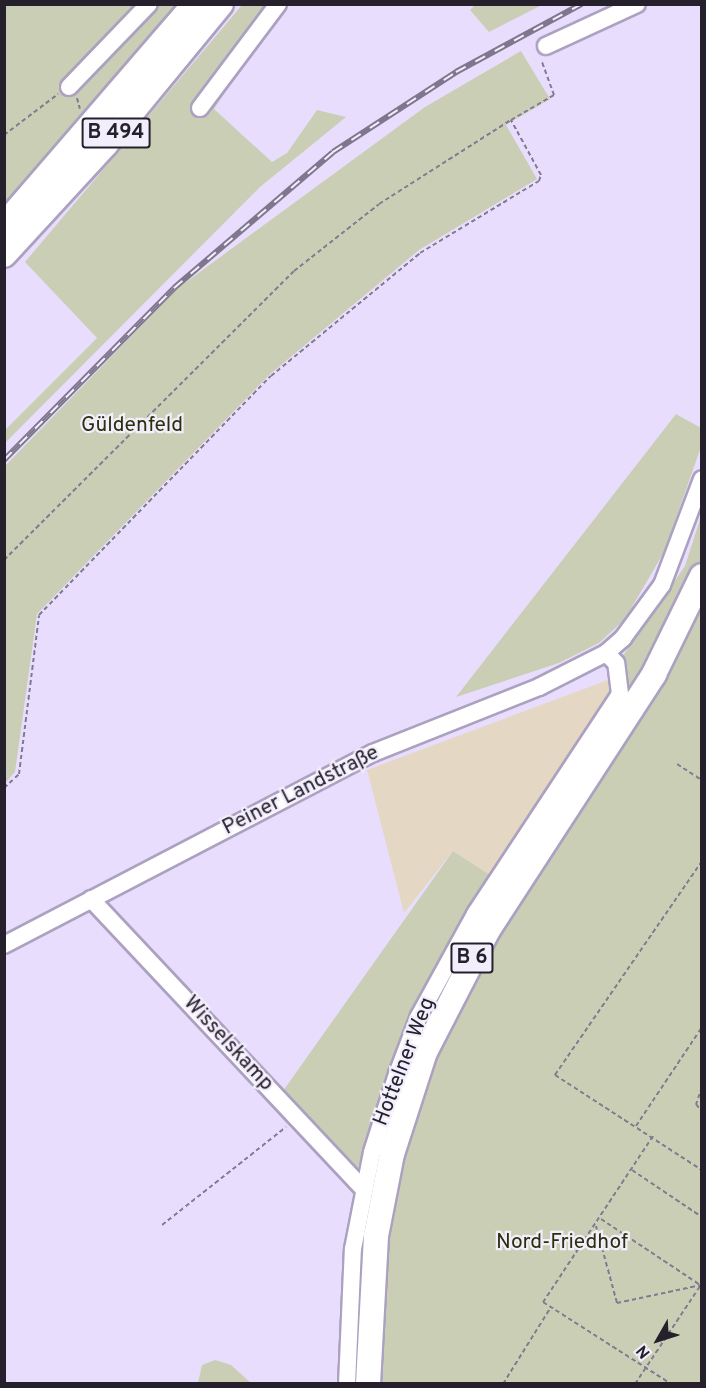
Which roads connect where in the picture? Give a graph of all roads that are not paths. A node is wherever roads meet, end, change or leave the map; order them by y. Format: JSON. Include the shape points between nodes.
{"nodes":[{"id":1,"x":149,"y":4,"type":"edge"},
{"id":2,"x":195,"y":4,"type":"edge"},
{"id":3,"x":221,"y":4,"type":"edge"},
{"id":4,"x":278,"y":4,"type":"edge"},
{"id":5,"x":637,"y":4,"type":"edge"},
{"id":6,"x":546,"y":46,"type":"road end"},
{"id":7,"x":69,"y":87,"type":"road end"},
{"id":8,"x":200,"y":108,"type":"dead end"},
{"id":9,"x":4,"y":225,"type":"edge"},
{"id":10,"x":4,"y":255,"type":"edge"},
{"id":11,"x":702,"y":479,"type":"edge"},
{"id":12,"x":701,"y":577,"type":"edge"},
{"id":13,"x":702,"y":610,"type":"edge"},
{"id":14,"x":606,"y":653,"type":"junction"},
{"id":15,"x":92,"y":899,"type":"junction"},
{"id":16,"x":4,"y":945,"type":"edge"},
{"id":17,"x":363,"y":1190,"type":"junction"},
{"id":18,"x":346,"y":1383,"type":"edge"},
{"id":19,"x":368,"y":1383,"type":"edge"},
{"id":20,"x":381,"y":1383,"type":"edge"}],
"edges":[{"from":1,"to":7,"type":"street"},
{"from":2,"to":9,"type":"highway","number":"B 494"},
{"from":3,"to":10,"type":"highway","number":"B 494","via":[[106,144]]},
{"from":4,"to":8,"type":"street"},
{"from":5,"to":6,"type":"street"},
{"from":11,"to":14,"type":"street","name":"Peiner Landstraße","via":[[662,585],[623,638]]},
{"from":12,"to":19,"type":"highway","number":"B 6","via":[[654,674],[488,930],[425,1052],[395,1144],[376,1236]]},
{"from":13,"to":20,"type":"highway","number":"B 6","via":[[644,718],[483,966],[439,1057],[406,1158],[390,1235]]},
{"from":14,"to":15,"type":"street","name":"Peiner Landstraße","via":[[539,687],[373,753]]},
{"from":14,"to":17,"type":"street","name":"Hottelner Weg","via":[[616,663],[620,694],[476,914],[419,1016],[380,1121]]},
{"from":15,"to":16,"type":"street","name":"Peiner Landstraße"},
{"from":15,"to":17,"type":"street","name":"Wisselskamp"},
{"from":17,"to":18,"type":"street","name":"Hottelner Weg","via":[[350,1280]]}]}
